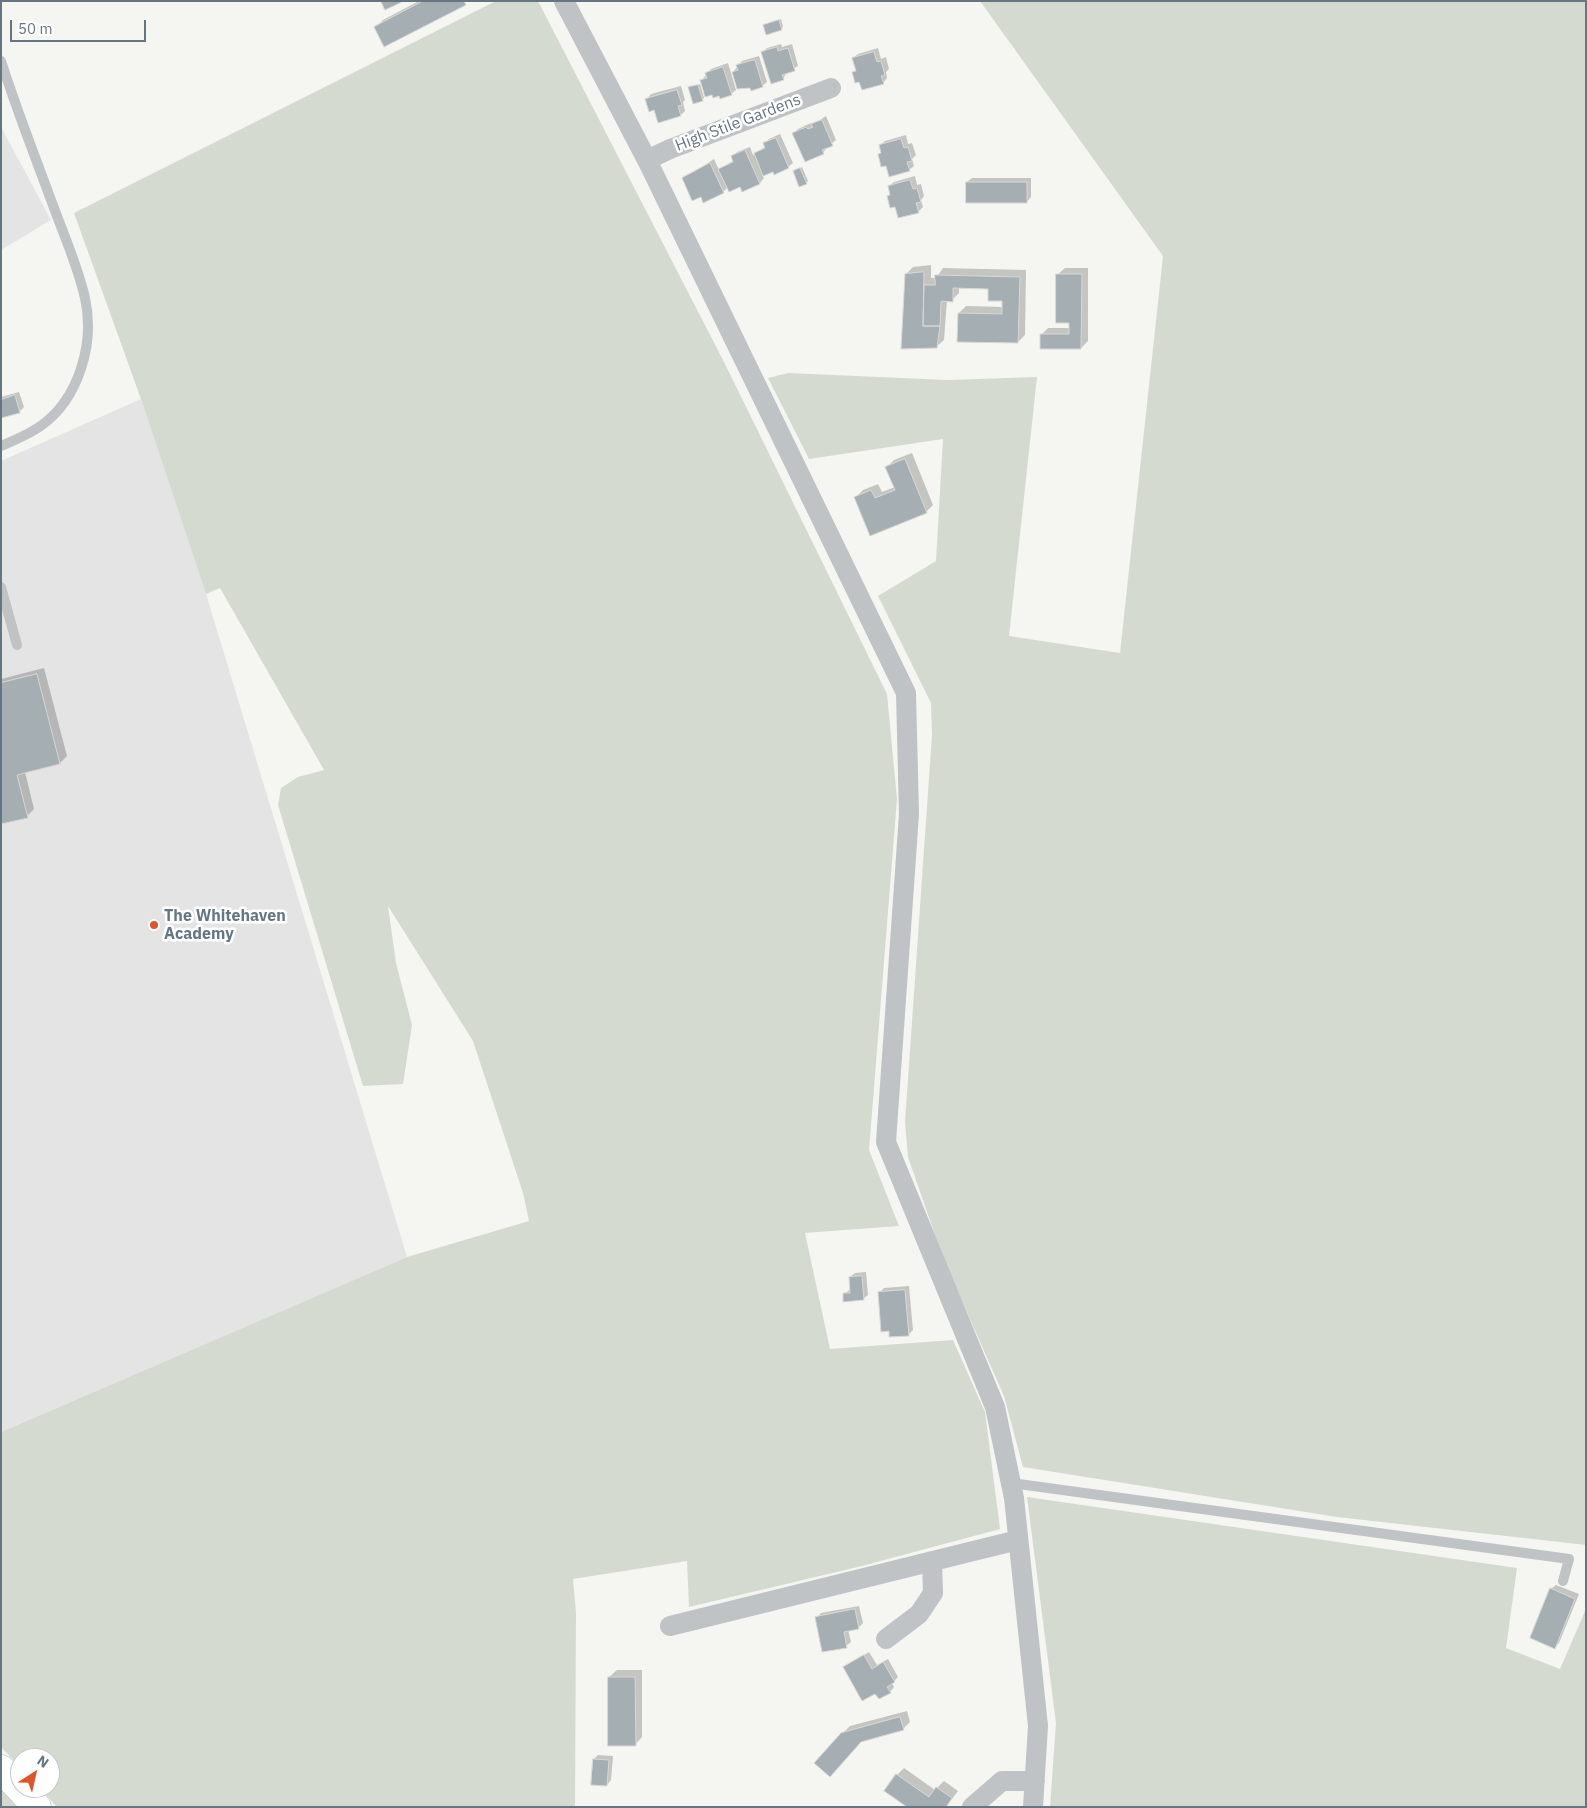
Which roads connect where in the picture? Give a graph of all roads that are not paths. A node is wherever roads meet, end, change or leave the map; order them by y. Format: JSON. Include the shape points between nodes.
{"nodes":[{"id":1,"x":564,"y":1,"type":"edge"},
{"id":2,"x":1,"y":61,"type":"edge"},
{"id":3,"x":831,"y":88,"type":"dead end"},
{"id":4,"x":647,"y":160,"type":"junction"},
{"id":5,"x":1,"y":446,"type":"edge"},
{"id":6,"x":1,"y":587,"type":"edge"},
{"id":7,"x":17,"y":645,"type":"dead end"},
{"id":8,"x":1011,"y":1482,"type":"junction"},
{"id":9,"x":1018,"y":1540,"type":"junction"},
{"id":10,"x":932,"y":1561,"type":"junction"},
{"id":11,"x":1563,"y":1580,"type":"dead end"},
{"id":12,"x":670,"y":1626,"type":"dead end"},
{"id":13,"x":886,"y":1639,"type":"dead end"},
{"id":14,"x":1,"y":1769,"type":"edge"},
{"id":15,"x":1034,"y":1781,"type":"junction"},
{"id":16,"x":37,"y":1807,"type":"edge"},
{"id":17,"x":972,"y":1807,"type":"edge"},
{"id":18,"x":1033,"y":1807,"type":"edge"}],
"edges":[{"from":1,"to":4,"type":"street"},
{"from":2,"to":5,"type":"lane","via":[[78,271],[86,301],[87,327],[80,374],[62,405],[42,425]]},
{"from":3,"to":4,"type":"street","name":"High Stile Gardens"},
{"from":4,"to":8,"type":"street","via":[[906,693],[909,814],[886,1142],[995,1407]]},
{"from":6,"to":7,"type":"lane"},
{"from":8,"to":9,"type":"street"},
{"from":8,"to":11,"type":"lane","via":[[1568,1559]]},
{"from":9,"to":10,"type":"street"},
{"from":9,"to":15,"type":"street","via":[[1038,1726]]},
{"from":10,"to":12,"type":"street"},
{"from":10,"to":13,"type":"street","via":[[933,1593],[919,1614]]},
{"from":14,"to":16,"type":"main road"},
{"from":15,"to":17,"type":"street","via":[[1002,1781]]},
{"from":15,"to":18,"type":"street"}]}
